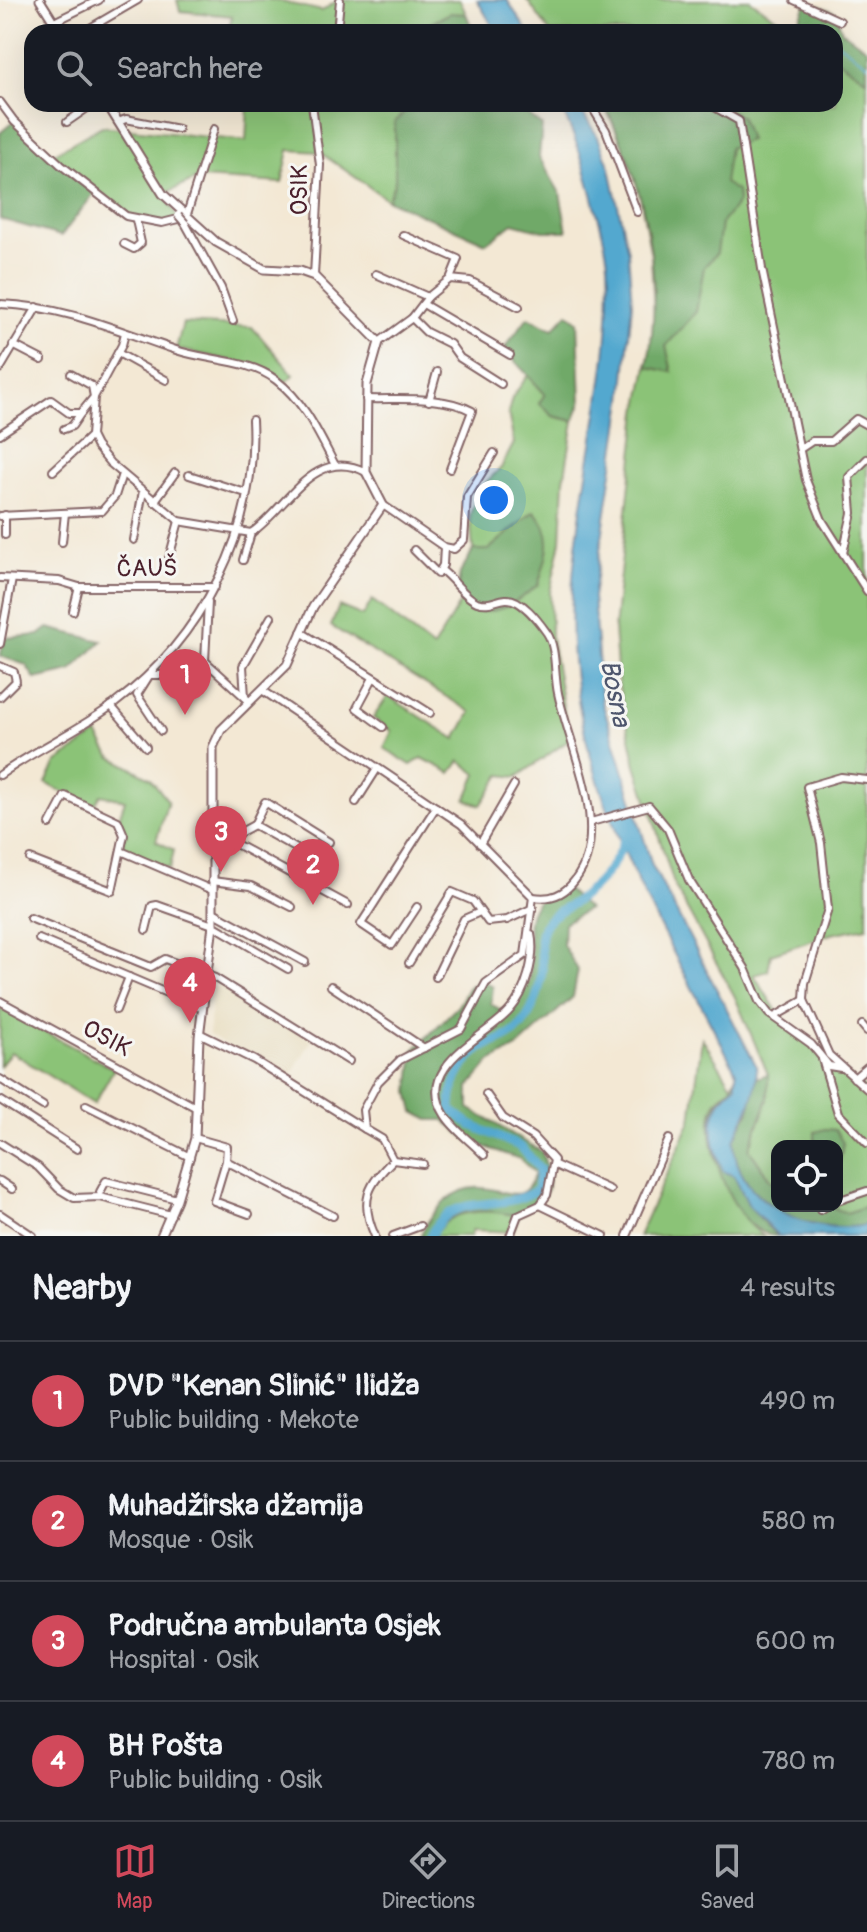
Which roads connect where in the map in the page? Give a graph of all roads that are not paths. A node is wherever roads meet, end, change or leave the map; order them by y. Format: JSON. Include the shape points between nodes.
{"nodes":[{"id":1,"x":40,"y":0,"type":"edge"},
{"id":2,"x":99,"y":0,"type":"edge"},
{"id":3,"x":138,"y":0,"type":"edge"},
{"id":4,"x":340,"y":0,"type":"edge"},
{"id":5,"x":794,"y":0,"type":"edge"},
{"id":6,"x":840,"y":21,"type":"dead end"},
{"id":7,"x":54,"y":22,"type":"joint"},
{"id":8,"x":97,"y":24,"type":"edge"},
{"id":9,"x":338,"y":24,"type":"edge"},
{"id":10,"x":0,"y":102,"type":"edge"},
{"id":11,"x":81,"y":112,"type":"edge"},
{"id":12,"x":113,"y":112,"type":"edge"},
{"id":13,"x":313,"y":112,"type":"edge"},
{"id":14,"x":595,"y":112,"type":"edge"},
{"id":15,"x":723,"y":112,"type":"edge"},
{"id":16,"x":67,"y":122,"type":"dead end"},
{"id":17,"x":118,"y":122,"type":"junction"},
{"id":18,"x":178,"y":129,"type":"dead end"},
{"id":19,"x":214,"y":129,"type":"dead end"},
{"id":20,"x":637,"y":212,"type":"dead end"},
{"id":21,"x":185,"y":217,"type":"junction"},
{"id":22,"x":136,"y":220,"type":"junction"},
{"id":23,"x":403,"y":235,"type":"dead end"},
{"id":24,"x":124,"y":244,"type":"dead end"},
{"id":25,"x":376,"y":274,"type":"dead end"},
{"id":26,"x":314,"y":276,"type":"junction"},
{"id":27,"x":450,"y":279,"type":"junction"},
{"id":28,"x":426,"y":300,"type":"junction"},
{"id":29,"x":0,"y":304,"type":"edge"},
{"id":30,"x":37,"y":307,"type":"junction"},
{"id":31,"x":519,"y":307,"type":"dead end"},
{"id":32,"x":412,"y":318,"type":"junction"},
{"id":33,"x":233,"y":321,"type":"dead end"},
{"id":34,"x":125,"y":333,"type":"junction"},
{"id":35,"x":379,"y":342,"type":"junction"},
{"id":36,"x":13,"y":345,"type":"junction"},
{"id":37,"x":118,"y":353,"type":"junction"},
{"id":38,"x":510,"y":355,"type":"dead end"},
{"id":39,"x":42,"y":360,"type":"dead end"},
{"id":40,"x":1,"y":365,"type":"edge"},
{"id":41,"x":437,"y":372,"type":"dead end"},
{"id":42,"x":71,"y":374,"type":"dead end"},
{"id":43,"x":166,"y":380,"type":"dead end"},
{"id":44,"x":501,"y":384,"type":"dead end"},
{"id":45,"x":94,"y":397,"type":"junction"},
{"id":46,"x":366,"y":399,"type":"junction"},
{"id":47,"x":429,"y":401,"type":"junction"},
{"id":48,"x":81,"y":413,"type":"junction"},
{"id":49,"x":252,"y":420,"type":"dead end"},
{"id":50,"x":867,"y":425,"type":"edge"},
{"id":51,"x":64,"y":429,"type":"dead end"},
{"id":52,"x":0,"y":434,"type":"edge"},
{"id":53,"x":91,"y":436,"type":"junction"},
{"id":54,"x":800,"y":449,"type":"junction"},
{"id":55,"x":494,"y":453,"type":"dead end"},
{"id":56,"x":867,"y":459,"type":"edge"},
{"id":57,"x":335,"y":465,"type":"junction"},
{"id":58,"x":450,"y":469,"type":"dead end"},
{"id":59,"x":53,"y":471,"type":"dead end"},
{"id":60,"x":366,"y":472,"type":"junction"},
{"id":61,"x":175,"y":473,"type":"dead end"},
{"id":62,"x":122,"y":474,"type":"junction"},
{"id":63,"x":189,"y":475,"type":"dead end"},
{"id":64,"x":143,"y":491,"type":"junction"},
{"id":65,"x":246,"y":493,"type":"junction"},
{"id":66,"x":154,"y":502,"type":"junction"},
{"id":67,"x":383,"y":505,"type":"junction"},
{"id":68,"x":65,"y":513,"type":"junction"},
{"id":69,"x":2,"y":516,"type":"edge"},
{"id":70,"x":179,"y":521,"type":"junction"},
{"id":71,"x":237,"y":530,"type":"junction"},
{"id":72,"x":251,"y":533,"type":"junction"},
{"id":73,"x":5,"y":535,"type":"dead end"},
{"id":74,"x":134,"y":540,"type":"dead end"},
{"id":75,"x":62,"y":542,"type":"dead end"},
{"id":76,"x":444,"y":547,"type":"junction"},
{"id":77,"x":414,"y":550,"type":"dead end"},
{"id":78,"x":843,"y":553,"type":"junction"},
{"id":79,"x":169,"y":558,"type":"dead end"},
{"id":80,"x":243,"y":560,"type":"dead end"},
{"id":81,"x":441,"y":570,"type":"junction"},
{"id":82,"x":0,"y":578,"type":"edge"},
{"id":83,"x":12,"y":579,"type":"junction"},
{"id":84,"x":79,"y":587,"type":"junction"},
{"id":85,"x":215,"y":587,"type":"junction"},
{"id":86,"x":867,"y":591,"type":"edge"},
{"id":87,"x":208,"y":602,"type":"junction"},
{"id":88,"x":73,"y":611,"type":"dead end"},
{"id":89,"x":271,"y":617,"type":"dead end"},
{"id":90,"x":2,"y":631,"type":"edge"},
{"id":91,"x":301,"y":632,"type":"junction"},
{"id":92,"x":0,"y":644,"type":"edge"},
{"id":93,"x":205,"y":661,"type":"junction"},
{"id":94,"x":0,"y":666,"type":"edge"},
{"id":95,"x":150,"y":676,"type":"junction"},
{"id":96,"x":373,"y":678,"type":"junction"},
{"id":97,"x":262,"y":690,"type":"junction"},
{"id":98,"x":0,"y":697,"type":"edge"},
{"id":99,"x":247,"y":699,"type":"junction"},
{"id":100,"x":111,"y":706,"type":"junction"},
{"id":101,"x":430,"y":713,"type":"dead end"},
{"id":102,"x":383,"y":727,"type":"dead end"},
{"id":103,"x":161,"y":731,"type":"dead end"},
{"id":104,"x":146,"y":747,"type":"dead end"},
{"id":105,"x":377,"y":769,"type":"junction"},
{"id":106,"x":0,"y":775,"type":"edge"},
{"id":107,"x":867,"y":780,"type":"edge"},
{"id":108,"x":514,"y":785,"type":"dead end"},
{"id":109,"x":356,"y":802,"type":"dead end"},
{"id":110,"x":436,"y":807,"type":"junction"},
{"id":111,"x":591,"y":822,"type":"junction"},
{"id":112,"x":50,"y":824,"type":"dead end"},
{"id":113,"x":254,"y":825,"type":"junction"},
{"id":114,"x":212,"y":831,"type":"junction"},
{"id":115,"x":228,"y":839,"type":"junction"},
{"id":116,"x":329,"y":842,"type":"dead end"},
{"id":117,"x":480,"y":844,"type":"junction"},
{"id":118,"x":121,"y":851,"type":"junction"},
{"id":119,"x":313,"y":858,"type":"dead end"},
{"id":120,"x":30,"y":859,"type":"dead end"},
{"id":121,"x":212,"y":881,"type":"junction"},
{"id":122,"x":212,"y":890,"type":"junction"},
{"id":123,"x":533,"y":897,"type":"junction"},
{"id":124,"x":348,"y":905,"type":"dead end"},
{"id":125,"x":292,"y":907,"type":"dead end"},
{"id":126,"x":417,"y":907,"type":"dead end"},
{"id":127,"x":533,"y":908,"type":"junction"},
{"id":128,"x":213,"y":912,"type":"junction"},
{"id":129,"x":480,"y":912,"type":"junction"},
{"id":130,"x":30,"y":918,"type":"dead end"},
{"id":131,"x":213,"y":925,"type":"junction"},
{"id":132,"x":146,"y":930,"type":"dead end"},
{"id":133,"x":530,"y":931,"type":"junction"},
{"id":134,"x":39,"y":939,"type":"dead end"},
{"id":135,"x":305,"y":962,"type":"dead end"},
{"id":136,"x":409,"y":963,"type":"dead end"},
{"id":137,"x":288,"y":969,"type":"dead end"},
{"id":138,"x":207,"y":976,"type":"junction"},
{"id":139,"x":129,"y":977,"type":"junction"},
{"id":140,"x":436,"y":977,"type":"dead end"},
{"id":141,"x":331,"y":986,"type":"dead end"},
{"id":142,"x":804,"y":1000,"type":"junction"},
{"id":143,"x":0,"y":1001,"type":"edge"},
{"id":144,"x":202,"y":1008,"type":"junction"},
{"id":145,"x":116,"y":1010,"type":"dead end"},
{"id":146,"x":774,"y":1017,"type":"junction"},
{"id":147,"x":199,"y":1033,"type":"junction"},
{"id":148,"x":424,"y":1048,"type":"junction"},
{"id":149,"x":822,"y":1059,"type":"junction"},
{"id":150,"x":349,"y":1061,"type":"dead end"},
{"id":151,"x":867,"y":1067,"type":"edge"},
{"id":152,"x":841,"y":1068,"type":"junction"},
{"id":153,"x":854,"y":1078,"type":"junction"},
{"id":154,"x":0,"y":1079,"type":"edge"},
{"id":155,"x":867,"y":1089,"type":"edge"},
{"id":156,"x":486,"y":1094,"type":"dead end"},
{"id":157,"x":0,"y":1100,"type":"edge"},
{"id":158,"x":86,"y":1105,"type":"dead end"},
{"id":159,"x":43,"y":1106,"type":"dead end"},
{"id":160,"x":197,"y":1108,"type":"junction"},
{"id":161,"x":365,"y":1129,"type":"junction"},
{"id":162,"x":195,"y":1138,"type":"junction"},
{"id":163,"x":669,"y":1139,"type":"dead end"},
{"id":164,"x":0,"y":1143,"type":"edge"},
{"id":165,"x":867,"y":1143,"type":"edge"},
{"id":166,"x":77,"y":1149,"type":"dead end"},
{"id":167,"x":484,"y":1155,"type":"dead end"},
{"id":168,"x":190,"y":1157,"type":"junction"},
{"id":169,"x":393,"y":1160,"type":"junction"},
{"id":170,"x":226,"y":1161,"type":"junction"},
{"id":171,"x":423,"y":1164,"type":"dead end"},
{"id":172,"x":555,"y":1165,"type":"junction"},
{"id":173,"x":0,"y":1181,"type":"edge"},
{"id":174,"x":12,"y":1189,"type":"dead end"},
{"id":175,"x":610,"y":1190,"type":"dead end"},
{"id":176,"x":867,"y":1191,"type":"edge"},
{"id":177,"x":100,"y":1192,"type":"dead end"},
{"id":178,"x":177,"y":1199,"type":"junction"},
{"id":179,"x":843,"y":1199,"type":"edge"},
{"id":180,"x":540,"y":1205,"type":"junction"},
{"id":181,"x":0,"y":1214,"type":"edge"},
{"id":182,"x":249,"y":1214,"type":"dead end"},
{"id":183,"x":171,"y":1215,"type":"junction"},
{"id":184,"x":333,"y":1216,"type":"dead end"},
{"id":185,"x":420,"y":1226,"type":"dead end"},
{"id":186,"x":591,"y":1233,"type":"edge"},
{"id":187,"x":33,"y":1236,"type":"edge"},
{"id":188,"x":161,"y":1236,"type":"edge"},
{"id":189,"x":375,"y":1236,"type":"edge"},
{"id":190,"x":393,"y":1236,"type":"edge"},
{"id":191,"x":510,"y":1236,"type":"edge"},
{"id":192,"x":604,"y":1236,"type":"edge"},
{"id":193,"x":627,"y":1236,"type":"edge"}],
"edges":[{"from":1,"to":7,"type":"main road"},
{"from":2,"to":7,"type":"street"},
{"from":3,"to":8,"type":"street"},
{"from":4,"to":9,"type":"street"},
{"from":5,"to":6,"type":"street"},
{"from":10,"to":22,"type":"street","via":[[61,165]]},
{"from":11,"to":16,"type":"street"},
{"from":12,"to":17,"type":"main road"},
{"from":13,"to":26,"type":"street","name":"OSIK","via":[[320,165]]},
{"from":14,"to":20,"type":"street"},
{"from":15,"to":54,"type":"street","via":[[739,121],[762,269]]},
{"from":17,"to":18,"type":"street"},
{"from":17,"to":21,"type":"main road","via":[[163,194]]},
{"from":19,"to":21,"type":"street"},
{"from":21,"to":22,"type":"street","via":[[162,223]]},
{"from":21,"to":26,"type":"main road","via":[[234,255],[264,269]]},
{"from":21,"to":33,"type":"street"},
{"from":22,"to":24,"type":"street","via":[[141,243],[134,249]]},
{"from":23,"to":27,"type":"street","via":[[458,259]]},
{"from":25,"to":28,"type":"street"},
{"from":26,"to":35,"type":"main road"},
{"from":27,"to":28,"type":"street"},
{"from":27,"to":31,"type":"street","via":[[470,281]]},
{"from":28,"to":32,"type":"street"},
{"from":28,"to":38,"type":"street"},
{"from":29,"to":30,"type":"street"},
{"from":30,"to":34,"type":"street","via":[[110,324]]},
{"from":30,"to":36,"type":"street"},
{"from":32,"to":35,"type":"street"},
{"from":32,"to":44,"type":"street"},
{"from":34,"to":37,"type":"street"},
{"from":34,"to":57,"type":"street","via":[[263,371],[311,419]]},
{"from":35,"to":46,"type":"main road"},
{"from":36,"to":39,"type":"street"},
{"from":36,"to":40,"type":"street"},
{"from":37,"to":43,"type":"street"},
{"from":37,"to":45,"type":"street"},
{"from":41,"to":47,"type":"street"},
{"from":42,"to":45,"type":"street","via":[[91,384]]},
{"from":45,"to":48,"type":"street"},
{"from":45,"to":53,"type":"street"},
{"from":46,"to":47,"type":"street"},
{"from":46,"to":60,"type":"main road"},
{"from":47,"to":58,"type":"street","via":[[472,411]]},
{"from":48,"to":51,"type":"street"},
{"from":48,"to":52,"type":"street","via":[[69,413],[51,400]]},
{"from":49,"to":65,"type":"street"},
{"from":50,"to":54,"type":"street","via":[[856,419],[831,441],[812,441]]},
{"from":53,"to":59,"type":"street"},
{"from":53,"to":62,"type":"street"},
{"from":54,"to":78,"type":"street","via":[[822,520]]},
{"from":55,"to":76,"type":"street","via":[[467,497],[464,540],[454,549]]},
{"from":56,"to":78,"type":"street","via":[[849,477],[852,513]]},
{"from":57,"to":60,"type":"street"},
{"from":57,"to":72,"type":"street","via":[[308,477]]},
{"from":60,"to":67,"type":"main road"},
{"from":61,"to":66,"type":"street"},
{"from":62,"to":64,"type":"street"},
{"from":62,"to":68,"type":"street","via":[[105,510]]},
{"from":63,"to":65,"type":"street"},
{"from":64,"to":66,"type":"street"},
{"from":64,"to":74,"type":"street"},
{"from":65,"to":71,"type":"street"},
{"from":66,"to":70,"type":"street"},
{"from":67,"to":76,"type":"street"},
{"from":67,"to":91,"type":"main road","via":[[336,570]]},
{"from":68,"to":69,"type":"street"},
{"from":68,"to":75,"type":"street"},
{"from":69,"to":73,"type":"street"},
{"from":70,"to":71,"type":"street"},
{"from":70,"to":79,"type":"street"},
{"from":71,"to":72,"type":"street"},
{"from":71,"to":85,"type":"street"},
{"from":72,"to":80,"type":"street"},
{"from":76,"to":81,"type":"street"},
{"from":77,"to":81,"type":"street","via":[[438,574]]},
{"from":78,"to":86,"type":"street"},
{"from":81,"to":111,"type":"street","via":[[475,601],[517,601],[548,635],[557,693]]},
{"from":82,"to":83,"type":"street","name":"ČAUŠ"},
{"from":83,"to":84,"type":"street","name":"ČAUŠ"},
{"from":83,"to":90,"type":"street"},
{"from":84,"to":85,"type":"street","name":"ČAUŠ"},
{"from":84,"to":88,"type":"street"},
{"from":85,"to":87,"type":"street"},
{"from":87,"to":93,"type":"street"},
{"from":87,"to":95,"type":"street"},
{"from":89,"to":99,"type":"street","via":[[243,666]]},
{"from":90,"to":92,"type":"street"},
{"from":91,"to":96,"type":"street"},
{"from":91,"to":97,"type":"main road","via":[[287,665]]},
{"from":93,"to":95,"type":"street"},
{"from":93,"to":99,"type":"street"},
{"from":94,"to":98,"type":"street","via":[[14,672],[16,681]]},
{"from":95,"to":100,"type":"street"},
{"from":95,"to":103,"type":"street","via":[[137,695]]},
{"from":96,"to":101,"type":"street"},
{"from":96,"to":102,"type":"street","via":[[357,708]]},
{"from":97,"to":99,"type":"main road"},
{"from":97,"to":105,"type":"street"},
{"from":99,"to":114,"type":"main road","via":[[213,747]]},
{"from":100,"to":104,"type":"street"},
{"from":100,"to":106,"type":"street"},
{"from":105,"to":109,"type":"street"},
{"from":105,"to":110,"type":"street"},
{"from":107,"to":142,"type":"street","via":[[841,777],[807,787],[821,843],[828,909]]},
{"from":108,"to":117,"type":"street"},
{"from":110,"to":117,"type":"street"},
{"from":110,"to":126,"type":"street","via":[[361,924],[392,945]]},
{"from":111,"to":123,"type":"street","via":[[588,856],[572,885],[552,898]]},
{"from":111,"to":146,"type":"street","via":[[649,806],[668,829],[689,880],[745,968],[759,1001]]},
{"from":112,"to":118,"type":"street","via":[[62,799],[70,796],[118,821],[124,835]]},
{"from":113,"to":115,"type":"street"},
{"from":113,"to":116,"type":"street","via":[[265,802]]},
{"from":113,"to":119,"type":"street"},
{"from":114,"to":115,"type":"street"},
{"from":114,"to":121,"type":"main road"},
{"from":115,"to":124,"type":"street"},
{"from":117,"to":123,"type":"street"},
{"from":118,"to":120,"type":"street","via":[[112,891]]},
{"from":118,"to":122,"type":"street"},
{"from":121,"to":122,"type":"main road"},
{"from":121,"to":125,"type":"street","via":[[251,886]]},
{"from":122,"to":128,"type":"main road"},
{"from":123,"to":127,"type":"street"},
{"from":127,"to":129,"type":"street","via":[[495,922]]},
{"from":127,"to":133,"type":"street"},
{"from":128,"to":131,"type":"main road"},
{"from":128,"to":135,"type":"street"},
{"from":129,"to":136,"type":"street","via":[[469,898],[450,893]]},
{"from":129,"to":140,"type":"street","via":[[464,919]]},
{"from":130,"to":138,"type":"street","via":[[151,967],[165,959]]},
{"from":131,"to":132,"type":"street","via":[[154,905]]},
{"from":131,"to":137,"type":"street"},
{"from":131,"to":138,"type":"main road"},
{"from":133,"to":148,"type":"street","via":[[525,955],[486,983],[461,1029]]},
{"from":133,"to":167,"type":"street","via":[[532,953],[513,1008],[459,1050],[440,1081],[445,1116]]},
{"from":134,"to":139,"type":"street"},
{"from":138,"to":144,"type":"main road"},
{"from":138,"to":150,"type":"street"},
{"from":139,"to":144,"type":"street"},
{"from":139,"to":145,"type":"street","name":"OSIK"},
{"from":141,"to":148,"type":"street"},
{"from":142,"to":146,"type":"street"},
{"from":142,"to":152,"type":"street","via":[[829,1055]]},
{"from":143,"to":160,"type":"street","name":"OSIK"},
{"from":144,"to":147,"type":"main road"},
{"from":146,"to":149,"type":"street","via":[[796,1030]]},
{"from":147,"to":160,"type":"main road"},
{"from":147,"to":161,"type":"street","via":[[254,1060]]},
{"from":148,"to":161,"type":"street","via":[[400,1060],[378,1082],[363,1110]]},
{"from":149,"to":152,"type":"street"},
{"from":149,"to":165,"type":"street","via":[[838,1113]]},
{"from":151,"to":153,"type":"street"},
{"from":152,"to":153,"type":"street"},
{"from":153,"to":155,"type":"street"},
{"from":154,"to":159,"type":"street"},
{"from":156,"to":172,"type":"street","via":[[503,1118],[546,1148]]},
{"from":157,"to":166,"type":"street"},
{"from":158,"to":168,"type":"street"},
{"from":160,"to":162,"type":"main road"},
{"from":161,"to":169,"type":"street","via":[[382,1139]]},
{"from":162,"to":168,"type":"main road"},
{"from":162,"to":170,"type":"street","via":[[227,1147]]},
{"from":163,"to":193,"type":"street"},
{"from":164,"to":183,"type":"street","via":[[74,1198],[100,1197]]},
{"from":168,"to":178,"type":"main road"},
{"from":169,"to":171,"type":"street"},
{"from":169,"to":189,"type":"street","via":[[371,1182],[367,1194]]},
{"from":170,"to":182,"type":"street","via":[[214,1201]]},
{"from":170,"to":184,"type":"street"},
{"from":172,"to":175,"type":"street"},
{"from":172,"to":180,"type":"street"},
{"from":173,"to":174,"type":"street"},
{"from":176,"to":179,"type":"street"},
{"from":177,"to":178,"type":"street","via":[[108,1181]]},
{"from":178,"to":183,"type":"main road"},
{"from":180,"to":186,"type":"street"},
{"from":180,"to":191,"type":"street","via":[[518,1215]]},
{"from":181,"to":187,"type":"street"},
{"from":183,"to":188,"type":"main road"},
{"from":185,"to":190,"type":"street"},
{"from":186,"to":192,"type":"street"}]}
